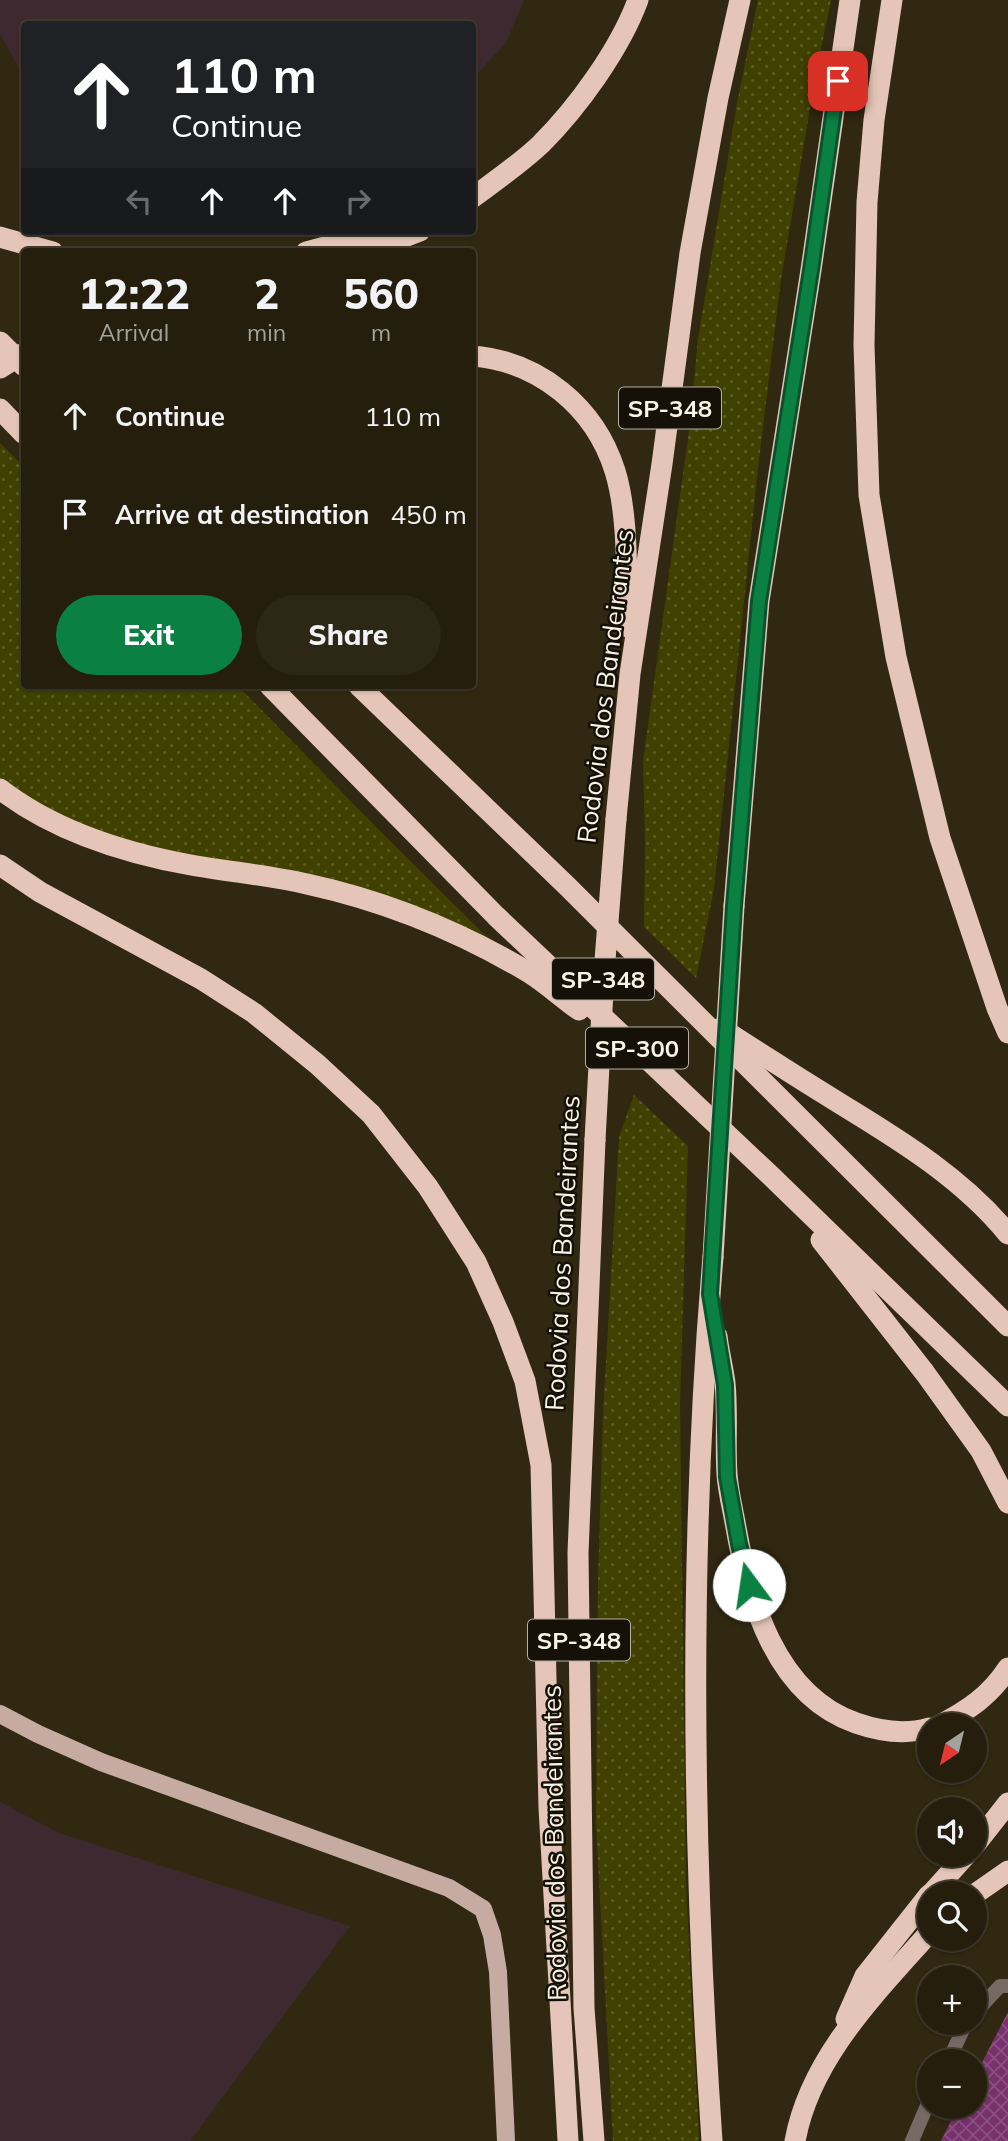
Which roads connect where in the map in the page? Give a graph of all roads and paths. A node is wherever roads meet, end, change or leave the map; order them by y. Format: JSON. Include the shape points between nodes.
{"nodes":[{"id":1,"x":638,"y":0,"type":"edge"},
{"id":2,"x":740,"y":0,"type":"edge"},
{"id":3,"x":850,"y":0,"type":"edge"},
{"id":4,"x":892,"y":0,"type":"edge"},
{"id":5,"x":476,"y":195,"type":"edge"},
{"id":6,"x":368,"y":235,"type":"edge"},
{"id":7,"x":409,"y":235,"type":"edge"},
{"id":8,"x":0,"y":237,"type":"edge"},
{"id":9,"x":39,"y":248,"type":"edge"},
{"id":10,"x":320,"y":248,"type":"edge"},
{"id":11,"x":375,"y":248,"type":"edge"},
{"id":12,"x":0,"y":342,"type":"edge"},
{"id":13,"x":21,"y":355,"type":"edge"},
{"id":14,"x":476,"y":356,"type":"edge"},
{"id":15,"x":21,"y":363,"type":"edge"},
{"id":16,"x":0,"y":368,"type":"edge"},
{"id":17,"x":0,"y":409,"type":"edge"},
{"id":18,"x":21,"y":431,"type":"edge"},
{"id":19,"x":630,"y":674,"type":"junction"},
{"id":20,"x":273,"y":689,"type":"edge"},
{"id":21,"x":362,"y":689,"type":"edge"},
{"id":22,"x":376,"y":689,"type":"edge"},
{"id":23,"x":394,"y":718,"type":"junction"},
{"id":24,"x":0,"y":789,"type":"edge"},
{"id":25,"x":0,"y":865,"type":"edge"},
{"id":26,"x":686,"y":1006,"type":"junction"},
{"id":27,"x":1008,"y":1033,"type":"edge"},
{"id":28,"x":657,"y":1068,"type":"junction"},
{"id":29,"x":770,"y":1175,"type":"junction"},
{"id":30,"x":1008,"y":1234,"type":"edge"},
{"id":31,"x":710,"y":1294,"type":"junction"},
{"id":32,"x":1008,"y":1326,"type":"edge"},
{"id":33,"x":1008,"y":1406,"type":"edge"},
{"id":34,"x":1008,"y":1503,"type":"edge"},
{"id":35,"x":1008,"y":1668,"type":"edge"},
{"id":36,"x":961,"y":1713,"type":"edge"},
{"id":37,"x":0,"y":1714,"type":"edge"},
{"id":38,"x":917,"y":1731,"type":"edge"},
{"id":39,"x":1008,"y":1803,"type":"edge"},
{"id":40,"x":987,"y":1830,"type":"edge"},
{"id":41,"x":955,"y":1867,"type":"edge"},
{"id":42,"x":1008,"y":1871,"type":"edge"},
{"id":43,"x":942,"y":1881,"type":"edge"},
{"id":44,"x":987,"y":1886,"type":"edge"},
{"id":45,"x":917,"y":1910,"type":"edge"},
{"id":46,"x":917,"y":1946,"type":"edge"},
{"id":47,"x":1008,"y":1986,"type":"edge"},
{"id":48,"x":987,"y":2001,"type":"edge"},
{"id":49,"x":829,"y":2056,"type":"junction"},
{"id":50,"x":921,"y":2119,"type":"edge"},
{"id":51,"x":506,"y":2141,"type":"edge"},
{"id":52,"x":568,"y":2141,"type":"edge"},
{"id":53,"x":594,"y":2141,"type":"edge"},
{"id":54,"x":712,"y":2141,"type":"edge"},
{"id":55,"x":795,"y":2141,"type":"edge"},
{"id":56,"x":912,"y":2141,"type":"edge"}],
"edges":[{"from":1,"to":5,"type":"highway","via":[[578,103],[539,145]]},
{"from":2,"to":19,"type":"highway","name":"Rodovia dos Bandeirantes","number":"SP-348","via":[[691,253]]},
{"from":3,"to":31,"type":"highway","bridge":true,"via":[[759,601]]},
{"from":4,"to":27,"type":"highway","via":[[867,202],[864,345],[869,495],[896,656],[940,838]]},
{"from":6,"to":10,"type":"highway"},
{"from":7,"to":11,"type":"highway"},
{"from":8,"to":9,"type":"highway"},
{"from":12,"to":15,"type":"highway"},
{"from":13,"to":16,"type":"highway","bridge":true},
{"from":14,"to":19,"type":"highway","via":[[504,360],[563,391],[605,446],[622,504]]},
{"from":17,"to":18,"type":"highway"},
{"from":19,"to":53,"type":"highway","name":"Rodovia dos Bandeirantes","number":"SP-348","bridge":true,"via":[[604,973],[578,1553],[584,2008]]},
{"from":20,"to":28,"type":"highway","number":"SP-300","via":[[496,916]]},
{"from":21,"to":23,"type":"highway","number":"SP-300"},
{"from":22,"to":23,"type":"highway"},
{"from":23,"to":26,"type":"highway","number":"SP-300"},
{"from":24,"to":28,"type":"highway","via":[[74,830],[125,849],[305,883],[467,938],[530,974]]},
{"from":25,"to":52,"type":"highway","via":[[40,892],[201,979],[254,1013],[317,1064],[370,1114],[428,1187],[476,1262],[503,1322],[525,1381],[541,1465],[550,1808]]},
{"from":26,"to":30,"type":"highway","via":[[944,1172]]},
{"from":26,"to":32,"type":"highway","number":"SP-300"},
{"from":28,"to":29,"type":"highway","number":"SP-300"},
{"from":29,"to":33,"type":"highway","number":"SP-300"},
{"from":29,"to":34,"type":"highway","via":[[925,1373],[981,1451]]},
{"from":31,"to":38,"type":"highway","via":[[725,1385],[727,1477],[739,1544],[754,1606],[775,1651],[802,1688],[831,1712],[867,1727]]},
{"from":31,"to":54,"type":"highway","via":[[697,1560],[697,1720],[702,1999]]},
{"from":35,"to":36,"type":"highway","via":[[986,1696]]},
{"from":37,"to":51,"type":"main road","via":[[101,1762],[449,1888],[483,1909],[498,1972]]},
{"from":39,"to":40,"type":"highway"},
{"from":41,"to":43,"type":"highway"},
{"from":42,"to":44,"type":"highway"},
{"from":45,"to":49,"type":"highway","via":[[865,1976]]},
{"from":46,"to":49,"type":"highway","via":[[880,1986]]},
{"from":47,"to":48,"type":"street","via":[[1000,1986]]},
{"from":49,"to":55,"type":"highway","via":[[813,2082]]},
{"from":50,"to":56,"type":"street"}]}
